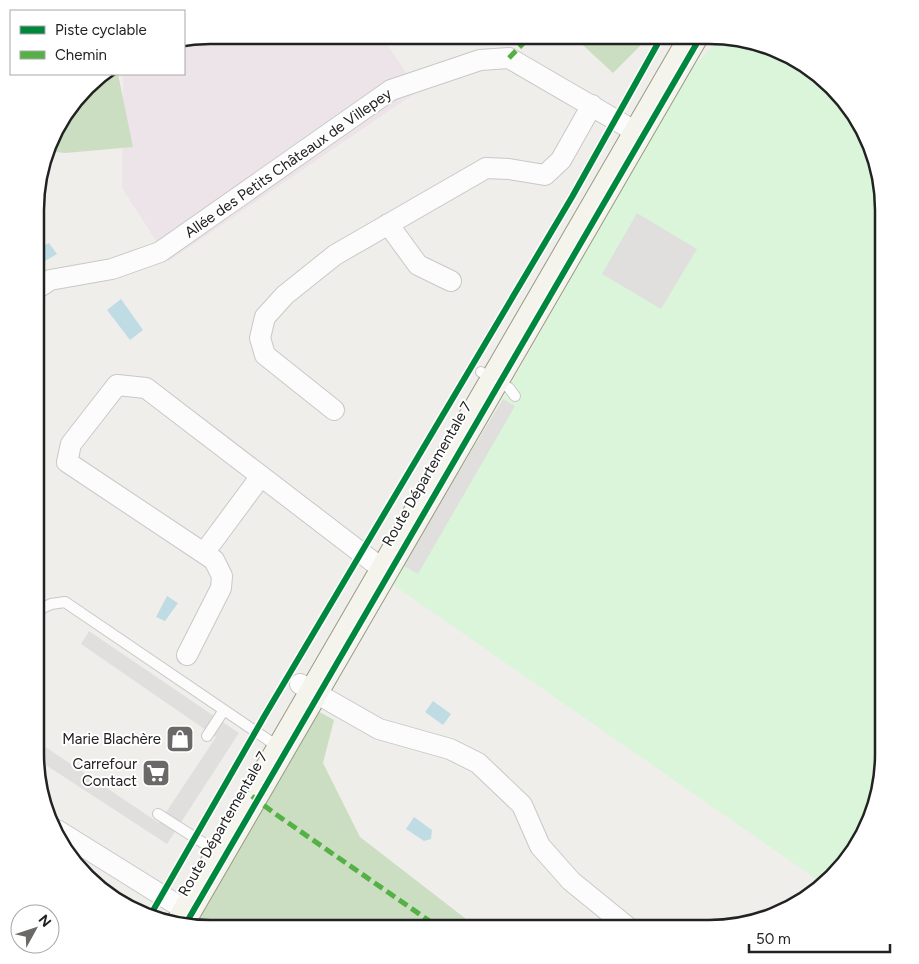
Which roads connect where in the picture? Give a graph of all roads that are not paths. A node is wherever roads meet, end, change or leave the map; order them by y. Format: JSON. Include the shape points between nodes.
{"nodes":[{"id":1,"x":672,"y":44,"type":"edge"},
{"id":2,"x":689,"y":44,"type":"edge"},
{"id":3,"x":592,"y":105,"type":"junction"},
{"id":4,"x":632,"y":129,"type":"junction"},
{"id":5,"x":388,"y":224,"type":"junction"},
{"id":6,"x":451,"y":281,"type":"dead end"},
{"id":7,"x":44,"y":284,"type":"edge"},
{"id":8,"x":334,"y":410,"type":"dead end"},
{"id":9,"x":261,"y":476,"type":"junction"},
{"id":10,"x":204,"y":553,"type":"junction"},
{"id":11,"x":378,"y":566,"type":"junction"},
{"id":12,"x":44,"y":607,"type":"edge"},
{"id":13,"x":187,"y":655,"type":"dead end"},
{"id":14,"x":307,"y":688,"type":"junction"},
{"id":15,"x":224,"y":710,"type":"junction"},
{"id":16,"x":207,"y":736,"type":"dead end"},
{"id":17,"x":274,"y":744,"type":"junction"},
{"id":18,"x":158,"y":814,"type":"dead end"},
{"id":19,"x":65,"y":835,"type":"edge"},
{"id":20,"x":213,"y":849,"type":"junction"},
{"id":21,"x":176,"y":914,"type":"edge"},
{"id":22,"x":619,"y":920,"type":"edge"}],
"edges":[{"from":1,"to":4,"type":"main road","name":"Route Départementale 7"},
{"from":2,"to":4,"type":"main road","name":"Route Départementale 7"},
{"from":3,"to":4,"type":"street","name":"Allée des Petits Châteaux de Villepey"},
{"from":3,"to":5,"type":"street","via":[[560,160],[545,175],[486,168]]},
{"from":3,"to":7,"type":"street","name":"Allée des Petits Châteaux de Villepey","via":[[509,58],[480,60],[447,70],[391,90],[160,252],[112,269],[50,280]]},
{"from":4,"to":11,"type":"main road","name":"Route Départementale 7","via":[[497,383]]},
{"from":5,"to":6,"type":"street","via":[[418,265]]},
{"from":5,"to":8,"type":"street","via":[[335,255],[285,295],[265,317],[260,338],[265,355]]},
{"from":9,"to":10,"type":"street"},
{"from":9,"to":10,"type":"street","via":[[146,388],[116,385],[70,444],[67,462]]},
{"from":9,"to":11,"type":"street"},
{"from":10,"to":13,"type":"street","via":[[214,560],[222,576],[221,588]]},
{"from":11,"to":14,"type":"main road","name":"Route Départementale 7"},
{"from":12,"to":15,"type":"lane","via":[[65,602]]},
{"from":14,"to":17,"type":"main road","name":"Route Départementale 7"},
{"from":14,"to":22,"type":"street","via":[[379,730],[450,749],[478,763],[522,805],[540,846],[571,881]]},
{"from":15,"to":16,"type":"lane"},
{"from":15,"to":17,"type":"lane"},
{"from":17,"to":20,"type":"main road","name":"Route Départementale 7"},
{"from":18,"to":20,"type":"lane"},
{"from":19,"to":21,"type":"street"},
{"from":20,"to":21,"type":"main road","name":"Route Départementale 7"}]}
